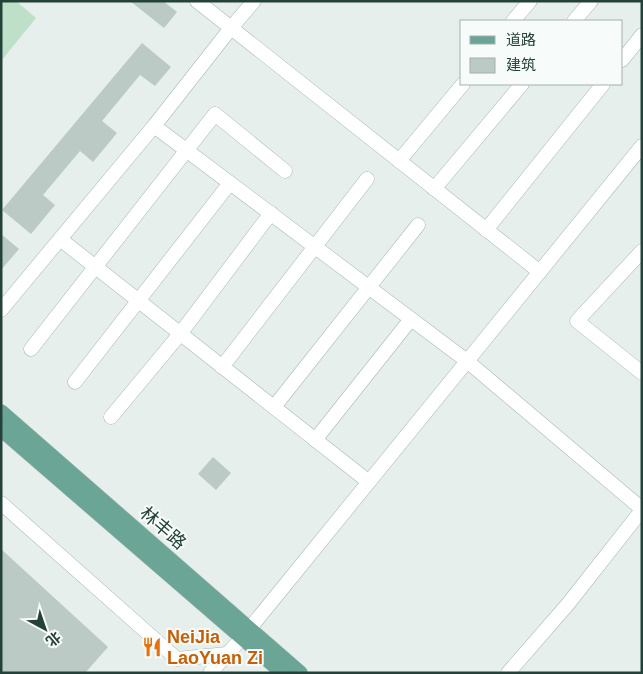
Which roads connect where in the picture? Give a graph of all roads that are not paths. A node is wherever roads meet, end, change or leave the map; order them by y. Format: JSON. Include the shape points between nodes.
{"nodes":[{"id":1,"x":196,"y":1,"type":"edge"},
{"id":2,"x":254,"y":1,"type":"edge"},
{"id":3,"x":530,"y":1,"type":"edge"},
{"id":4,"x":590,"y":1,"type":"edge"},
{"id":5,"x":515,"y":20,"type":"edge"},
{"id":6,"x":575,"y":20,"type":"edge"},
{"id":7,"x":231,"y":28,"type":"junction"},
{"id":8,"x":642,"y":35,"type":"edge"},
{"id":9,"x":623,"y":59,"type":"edge"},
{"id":10,"x":461,"y":85,"type":"edge"},
{"id":11,"x":521,"y":85,"type":"edge"},
{"id":12,"x":602,"y":85,"type":"edge"},
{"id":13,"x":154,"y":126,"type":"junction"},
{"id":14,"x":642,"y":146,"type":"edge"},
{"id":15,"x":186,"y":150,"type":"junction"},
{"id":16,"x":399,"y":161,"type":"junction"},
{"id":17,"x":285,"y":171,"type":"dead end"},
{"id":18,"x":367,"y":178,"type":"dead end"},
{"id":19,"x":230,"y":183,"type":"junction"},
{"id":20,"x":434,"y":189,"type":"junction"},
{"id":21,"x":271,"y":213,"type":"junction"},
{"id":22,"x":418,"y":225,"type":"dead end"},
{"id":23,"x":486,"y":230,"type":"junction"},
{"id":24,"x":60,"y":239,"type":"junction"},
{"id":25,"x":314,"y":246,"type":"junction"},
{"id":26,"x":642,"y":251,"type":"edge"},
{"id":27,"x":95,"y":267,"type":"junction"},
{"id":28,"x":540,"y":272,"type":"junction"},
{"id":29,"x":369,"y":287,"type":"junction"},
{"id":30,"x":139,"y":302,"type":"junction"},
{"id":31,"x":1,"y":310,"type":"edge"},
{"id":32,"x":412,"y":319,"type":"junction"},
{"id":33,"x":180,"y":334,"type":"junction"},
{"id":34,"x":31,"y":349,"type":"dead end"},
{"id":35,"x":467,"y":361,"type":"junction"},
{"id":36,"x":222,"y":367,"type":"junction"},
{"id":37,"x":642,"y":373,"type":"edge"},
{"id":38,"x":75,"y":382,"type":"dead end"},
{"id":39,"x":274,"y":407,"type":"junction"},
{"id":40,"x":1,"y":412,"type":"edge"},
{"id":41,"x":112,"y":417,"type":"dead end"},
{"id":42,"x":1,"y":429,"type":"edge"},
{"id":43,"x":315,"y":440,"type":"junction"},
{"id":44,"x":369,"y":482,"type":"junction"},
{"id":45,"x":1,"y":503,"type":"edge"},
{"id":46,"x":642,"y":509,"type":"edge"},
{"id":47,"x":246,"y":633,"type":"junction"},
{"id":48,"x":227,"y":654,"type":"junction"},
{"id":49,"x":210,"y":673,"type":"edge"},
{"id":50,"x":282,"y":673,"type":"edge"},
{"id":51,"x":300,"y":673,"type":"edge"},
{"id":52,"x":508,"y":673,"type":"edge"}],
"edges":[{"from":1,"to":7,"type":"street"},
{"from":2,"to":7,"type":"street"},
{"from":3,"to":5,"type":"street"},
{"from":4,"to":6,"type":"street"},
{"from":7,"to":13,"type":"street"},
{"from":7,"to":16,"type":"street"},
{"from":8,"to":9,"type":"street"},
{"from":10,"to":16,"type":"street"},
{"from":11,"to":20,"type":"street"},
{"from":12,"to":23,"type":"street"},
{"from":13,"to":15,"type":"street"},
{"from":13,"to":24,"type":"street"},
{"from":14,"to":28,"type":"street"},
{"from":15,"to":17,"type":"street","via":[[214,114]]},
{"from":15,"to":19,"type":"street"},
{"from":15,"to":27,"type":"street"},
{"from":16,"to":20,"type":"street"},
{"from":18,"to":25,"type":"street"},
{"from":19,"to":21,"type":"street"},
{"from":19,"to":30,"type":"street"},
{"from":20,"to":23,"type":"street"},
{"from":21,"to":25,"type":"street"},
{"from":21,"to":33,"type":"street"},
{"from":22,"to":29,"type":"street"},
{"from":23,"to":28,"type":"street"},
{"from":24,"to":27,"type":"street"},
{"from":24,"to":31,"type":"street"},
{"from":25,"to":29,"type":"street"},
{"from":25,"to":36,"type":"street"},
{"from":26,"to":37,"type":"street","via":[[577,321]]},
{"from":27,"to":30,"type":"street"},
{"from":27,"to":34,"type":"street"},
{"from":28,"to":35,"type":"street"},
{"from":29,"to":32,"type":"street"},
{"from":29,"to":39,"type":"street"},
{"from":30,"to":33,"type":"street"},
{"from":30,"to":38,"type":"street"},
{"from":32,"to":35,"type":"street"},
{"from":32,"to":43,"type":"street"},
{"from":33,"to":36,"type":"street"},
{"from":33,"to":41,"type":"street"},
{"from":35,"to":44,"type":"street"},
{"from":35,"to":46,"type":"street"},
{"from":36,"to":39,"type":"street"},
{"from":39,"to":43,"type":"street"},
{"from":40,"to":47,"type":"main road","name":"林丰路"},
{"from":42,"to":47,"type":"main road","name":"林丰路"},
{"from":43,"to":44,"type":"street"},
{"from":44,"to":47,"type":"street"},
{"from":45,"to":48,"type":"street","via":[[177,658]]},
{"from":46,"to":52,"type":"street","via":[[568,604]]},
{"from":47,"to":48,"type":"street"},
{"from":47,"to":50,"type":"main road","name":"林丰路"},
{"from":47,"to":51,"type":"main road","name":"林丰路"},
{"from":48,"to":49,"type":"street"}]}
